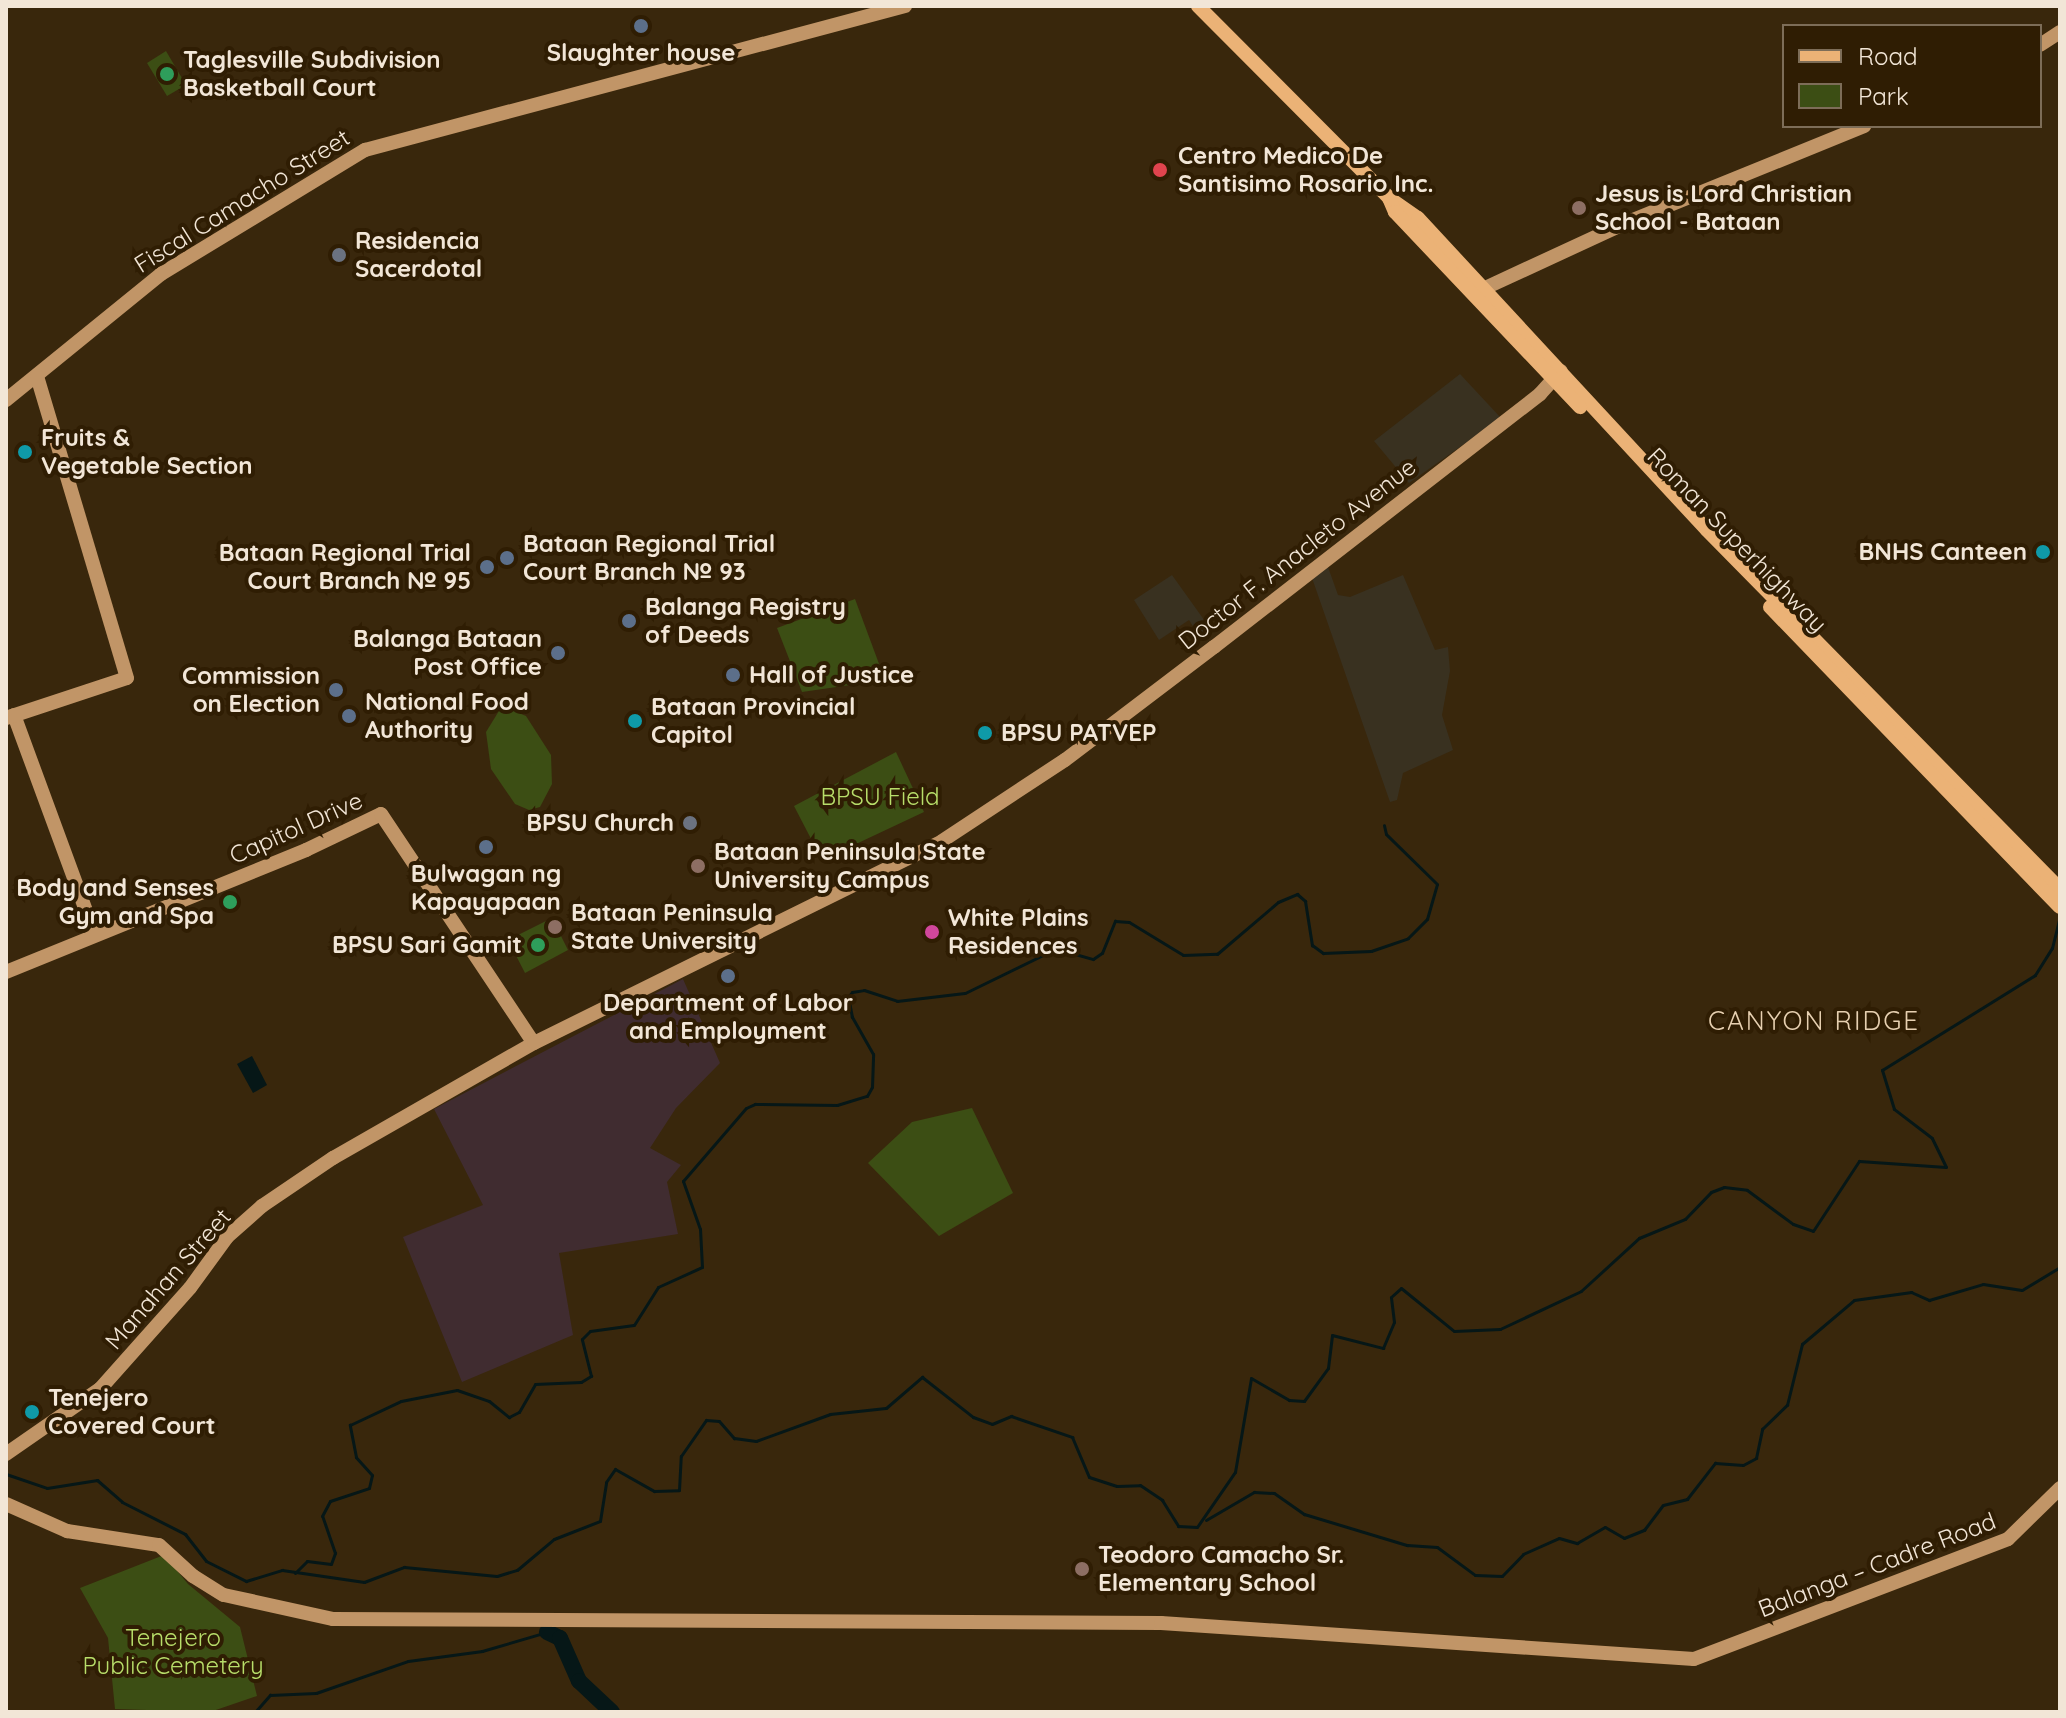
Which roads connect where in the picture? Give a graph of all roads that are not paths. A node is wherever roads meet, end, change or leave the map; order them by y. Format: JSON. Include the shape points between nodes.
{"nodes":[{"id":1,"x":905,"y":6,"type":"edge"},
{"id":2,"x":1198,"y":6,"type":"edge"},
{"id":3,"x":2060,"y":32,"type":"edge"},
{"id":4,"x":2042,"y":44,"type":"edge"},
{"id":5,"x":1859,"y":128,"type":"edge"},
{"id":6,"x":1389,"y":198,"type":"junction"},
{"id":7,"x":1485,"y":288,"type":"junction"},
{"id":8,"x":1557,"y":375,"type":"junction"},
{"id":9,"x":37,"y":376,"type":"junction"},
{"id":10,"x":6,"y":400,"type":"edge"},
{"id":11,"x":10,"y":717,"type":"edge"},
{"id":12,"x":2058,"y":899,"type":"edge"},
{"id":13,"x":95,"y":935,"type":"junction"},
{"id":14,"x":6,"y":972,"type":"edge"},
{"id":15,"x":534,"y":1043,"type":"junction"},
{"id":16,"x":6,"y":1454,"type":"edge"},
{"id":17,"x":2060,"y":1488,"type":"edge"},
{"id":18,"x":6,"y":1504,"type":"edge"}],
"edges":[{"from":1,"to":9,"type":"street","name":"Fiscal Camacho Street","via":[[365,150],[161,274]]},
{"from":2,"to":6,"type":"main road","name":"Roman Superhighway"},
{"from":3,"to":4,"type":"street"},
{"from":5,"to":7,"type":"street","via":[[1628,222]]},
{"from":6,"to":7,"type":"main road","name":"Roman Superhighway","via":[[1405,205]]},
{"from":6,"to":8,"type":"main road","name":"Roman Superhighway","via":[[1395,212]]},
{"from":7,"to":8,"type":"main road","name":"Roman Superhighway"},
{"from":8,"to":12,"type":"main road","name":"Roman Superhighway"},
{"from":8,"to":15,"type":"street","name":"Doctor F. Anacleto Avenue","via":[[1540,394],[1065,760],[892,868]]},
{"from":9,"to":10,"type":"street","name":"Fiscal Camacho Street"},
{"from":9,"to":11,"type":"street","via":[[127,678]]},
{"from":11,"to":13,"type":"street"},
{"from":13,"to":14,"type":"street","name":"Capitol Drive"},
{"from":13,"to":15,"type":"street","name":"Capitol Drive","via":[[381,814]]},
{"from":15,"to":16,"type":"street","name":"Manahan Street","via":[[333,1158],[262,1206],[227,1237],[190,1288],[100,1389]]},
{"from":17,"to":18,"type":"street","name":"Balanga – Cadre Road","via":[[2008,1539],[1694,1659],[1161,1623],[333,1619],[224,1595],[159,1545],[43,1524]]}]}
